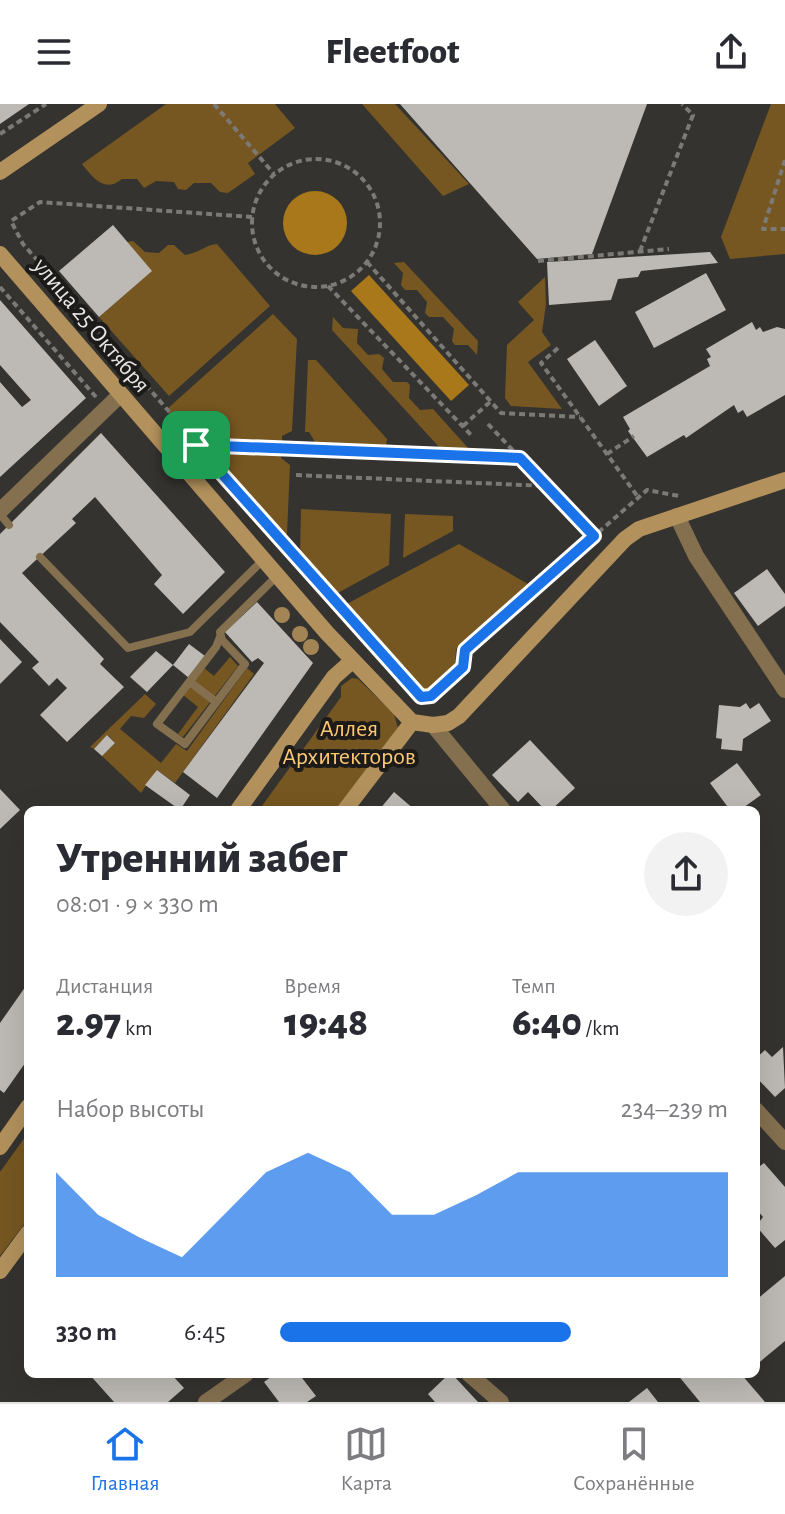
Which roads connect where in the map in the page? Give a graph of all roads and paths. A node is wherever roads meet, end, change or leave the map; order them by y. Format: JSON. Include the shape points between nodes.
{"nodes":[{"id":1,"x":46,"y":104,"type":"edge"},
{"id":2,"x":99,"y":104,"type":"edge"},
{"id":3,"x":214,"y":104,"type":"edge"},
{"id":4,"x":682,"y":104,"type":"edge"},
{"id":5,"x":0,"y":134,"type":"edge"},
{"id":6,"x":785,"y":160,"type":"edge"},
{"id":7,"x":0,"y":172,"type":"edge"},
{"id":8,"x":274,"y":174,"type":"junction"},
{"id":9,"x":252,"y":217,"type":"junction"},
{"id":10,"x":785,"y":229,"type":"edge"},
{"id":11,"x":669,"y":249,"type":"dead end"},
{"id":12,"x":640,"y":251,"type":"junction"},
{"id":13,"x":0,"y":254,"type":"edge"},
{"id":14,"x":538,"y":261,"type":"dead end"},
{"id":15,"x":367,"y":262,"type":"junction"},
{"id":16,"x":328,"y":286,"type":"junction"},
{"id":17,"x":558,"y":348,"type":"dead end"},
{"id":18,"x":120,"y":395,"type":"junction"},
{"id":19,"x":491,"y":401,"type":"junction"},
{"id":20,"x":580,"y":417,"type":"junction"},
{"id":21,"x":488,"y":424,"type":"dead end"},
{"id":22,"x":463,"y":426,"type":"junction"},
{"id":23,"x":634,"y":436,"type":"dead end"},
{"id":24,"x":473,"y":437,"type":"dead end"},
{"id":25,"x":196,"y":445,"type":"junction"},
{"id":26,"x":607,"y":454,"type":"junction"},
{"id":27,"x":520,"y":458,"type":"junction"},
{"id":28,"x":296,"y":475,"type":"dead end"},
{"id":29,"x":785,"y":480,"type":"edge"},
{"id":30,"x":546,"y":486,"type":"junction"},
{"id":31,"x":638,"y":497,"type":"junction"},
{"id":32,"x":690,"y":498,"type":"dead end"},
{"id":33,"x":677,"y":516,"type":"junction"},
{"id":34,"x":3,"y":517,"type":"edge"},
{"id":35,"x":594,"y":536,"type":"junction"},
{"id":36,"x":40,"y":557,"type":"dead end"},
{"id":37,"x":263,"y":560,"type":"junction"},
{"id":38,"x":277,"y":576,"type":"junction"},
{"id":39,"x":220,"y":637,"type":"junction"},
{"id":40,"x":352,"y":661,"type":"junction"},
{"id":41,"x":190,"y":682,"type":"junction"},
{"id":42,"x":785,"y":690,"type":"edge"},
{"id":43,"x":216,"y":702,"type":"junction"},
{"id":44,"x":412,"y":722,"type":"junction"},
{"id":45,"x":433,"y":725,"type":"junction"},
{"id":46,"x":241,"y":806,"type":"edge"},
{"id":47,"x":348,"y":806,"type":"edge"},
{"id":48,"x":500,"y":806,"type":"edge"},
{"id":49,"x":24,"y":1113,"type":"edge"},
{"id":50,"x":760,"y":1114,"type":"edge"},
{"id":51,"x":785,"y":1142,"type":"edge"},
{"id":52,"x":0,"y":1147,"type":"edge"},
{"id":53,"x":24,"y":1238,"type":"edge"},
{"id":54,"x":0,"y":1271,"type":"edge"},
{"id":55,"x":240,"y":1378,"type":"edge"},
{"id":56,"x":474,"y":1378,"type":"edge"},
{"id":57,"x":206,"y":1402,"type":"edge"},
{"id":58,"x":501,"y":1402,"type":"edge"}],
"edges":[{"from":1,"to":5,"type":"path"},
{"from":2,"to":7,"type":"street"},
{"from":3,"to":8,"type":"path"},
{"from":4,"to":12,"type":"path","via":[[693,115]]},
{"from":6,"to":10,"type":"path","via":[[763,229]]},
{"from":8,"to":9,"type":"path","via":[[259,193]]},
{"from":8,"to":15,"type":"path","via":[[294,162],[317,158],[340,163],[360,176],[374,194],[380,217],[378,241]]},
{"from":9,"to":16,"type":"path","via":[[254,241],[265,262],[304,286]]},
{"from":9,"to":25,"type":"path","via":[[40,202],[11,221],[23,244]]},
{"from":11,"to":12,"type":"path"},
{"from":12,"to":14,"type":"path"},
{"from":13,"to":18,"type":"street","name":"улица 25 Октября"},
{"from":15,"to":16,"type":"path"},
{"from":15,"to":19,"type":"path"},
{"from":16,"to":22,"type":"path"},
{"from":17,"to":20,"type":"path","via":[[541,363]]},
{"from":18,"to":34,"type":"street"},
{"from":18,"to":37,"type":"street","name":"улица 25 Октября"},
{"from":19,"to":20,"type":"path","via":[[501,413]]},
{"from":19,"to":22,"type":"path"},
{"from":20,"to":26,"type":"path"},
{"from":21,"to":27,"type":"path"},
{"from":22,"to":24,"type":"path"},
{"from":23,"to":26,"type":"path"},
{"from":25,"to":27,"type":"path"},
{"from":25,"to":35,"type":"path","via":[[421,697],[431,696],[463,667],[465,650]]},
{"from":26,"to":31,"type":"path"},
{"from":27,"to":30,"type":"path"},
{"from":28,"to":30,"type":"path"},
{"from":29,"to":33,"type":"street"},
{"from":30,"to":35,"type":"path"},
{"from":31,"to":32,"type":"path","via":[[647,490]]},
{"from":31,"to":35,"type":"path"},
{"from":33,"to":42,"type":"street","via":[[696,556]]},
{"from":33,"to":45,"type":"street","via":[[625,539],[459,716]]},
{"from":36,"to":37,"type":"lane","via":[[128,648],[190,632]]},
{"from":37,"to":38,"type":"street","name":"улица 25 Октября"},
{"from":38,"to":39,"type":"lane"},
{"from":38,"to":40,"type":"street","name":"улица 25 Октября"},
{"from":39,"to":41,"type":"lane"},
{"from":39,"to":43,"type":"lane","via":[[245,664]]},
{"from":40,"to":44,"type":"street","name":"улица 25 Октября"},
{"from":40,"to":46,"type":"street","via":[[334,677]]},
{"from":41,"to":43,"type":"lane"},
{"from":41,"to":43,"type":"lane","via":[[157,724],[185,744]]},
{"from":44,"to":45,"type":"street"},
{"from":44,"to":47,"type":"street"},
{"from":45,"to":48,"type":"street"},
{"from":49,"to":52,"type":"street"},
{"from":50,"to":51,"type":"street"},
{"from":53,"to":54,"type":"street"},
{"from":55,"to":57,"type":"street"},
{"from":56,"to":58,"type":"street"}]}
